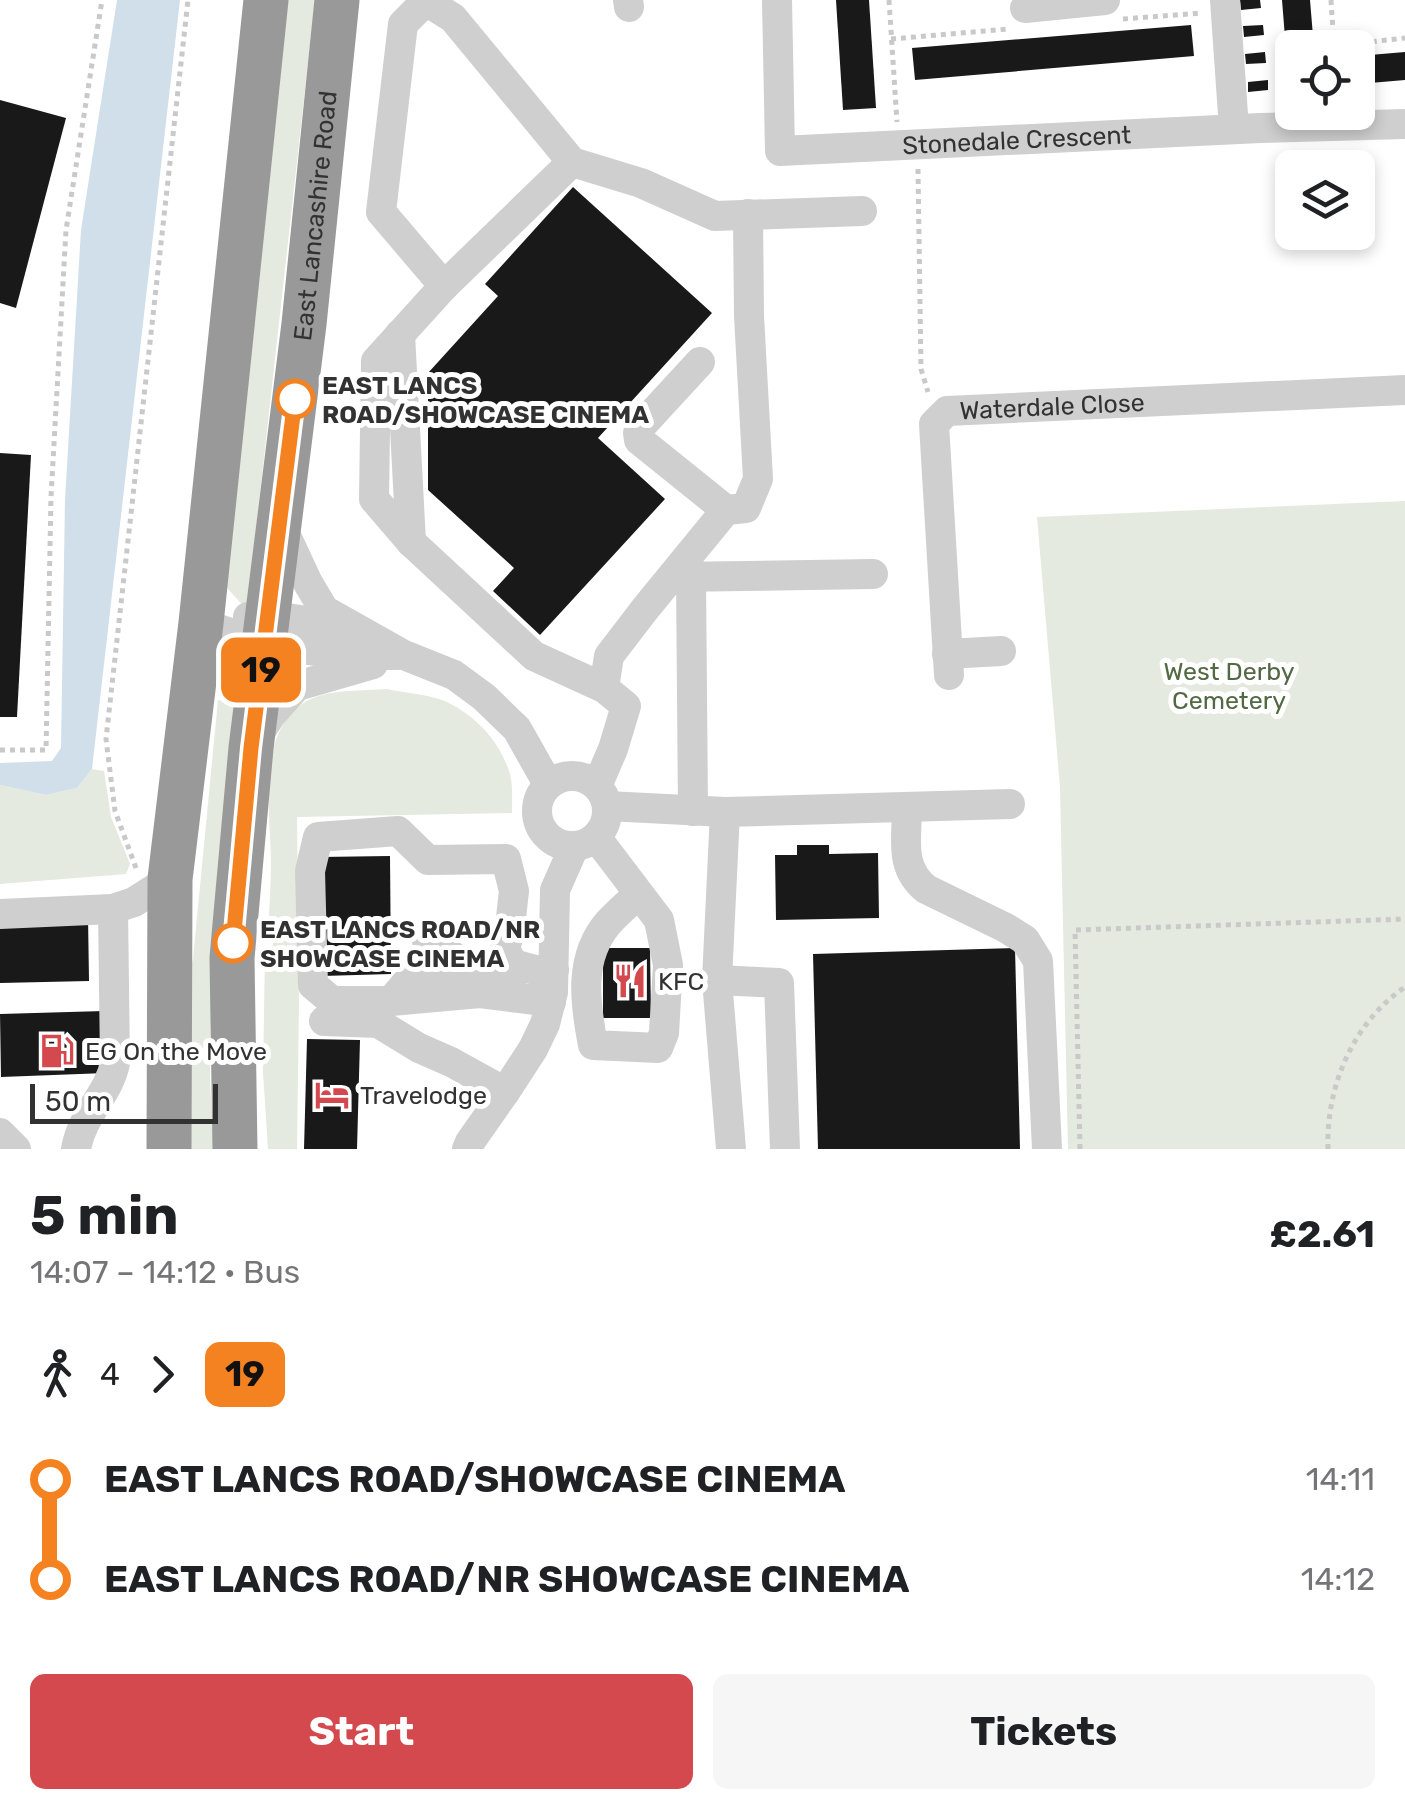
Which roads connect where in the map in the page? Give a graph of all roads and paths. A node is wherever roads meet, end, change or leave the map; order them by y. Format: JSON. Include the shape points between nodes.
{"nodes":[{"id":1,"x":102,"y":0,"type":"edge"},
{"id":2,"x":188,"y":0,"type":"edge"},
{"id":3,"x":266,"y":0,"type":"edge"},
{"id":4,"x":337,"y":0,"type":"edge"},
{"id":5,"x":777,"y":0,"type":"edge"},
{"id":6,"x":888,"y":0,"type":"edge"},
{"id":7,"x":1105,"y":0,"type":"edge"},
{"id":8,"x":1225,"y":0,"type":"edge"},
{"id":9,"x":1331,"y":0,"type":"edge"},
{"id":10,"x":1025,"y":8,"type":"dead end"},
{"id":11,"x":1333,"y":30,"type":"edge"},
{"id":12,"x":1405,"y":38,"type":"edge"},
{"id":13,"x":1375,"y":41,"type":"edge"},
{"id":14,"x":1405,"y":124,"type":"edge"},
{"id":15,"x":1234,"y":129,"type":"junction"},
{"id":16,"x":908,"y":145,"type":"junction"},
{"id":17,"x":572,"y":162,"type":"junction"},
{"id":18,"x":862,"y":212,"type":"dead end"},
{"id":19,"x":748,"y":214,"type":"junction"},
{"id":20,"x":444,"y":286,"type":"junction"},
{"id":21,"x":700,"y":362,"type":"dead end"},
{"id":22,"x":1405,"y":390,"type":"edge"},
{"id":23,"x":947,"y":411,"type":"junction"},
{"id":24,"x":726,"y":510,"type":"junction"},
{"id":25,"x":280,"y":522,"type":"junction"},
{"id":26,"x":873,"y":574,"type":"dead end"},
{"id":27,"x":682,"y":577,"type":"junction"},
{"id":28,"x":201,"y":624,"type":"junction"},
{"id":29,"x":356,"y":628,"type":"junction"},
{"id":30,"x":266,"y":630,"type":"junction"},
{"id":31,"x":1001,"y":651,"type":"dead end"},
{"id":32,"x":404,"y":655,"type":"junction"},
{"id":33,"x":604,"y":688,"type":"junction"},
{"id":34,"x":251,"y":748,"type":"junction"},
{"id":35,"x":0,"y":750,"type":"edge"},
{"id":36,"x":548,"y":784,"type":"junction"},
{"id":37,"x":602,"y":796,"type":"junction"},
{"id":38,"x":1010,"y":804,"type":"dead end"},
{"id":39,"x":907,"y":808,"type":"junction"},
{"id":40,"x":693,"y":811,"type":"junction"},
{"id":41,"x":725,"y":812,"type":"junction"},
{"id":42,"x":585,"y":842,"type":"junction"},
{"id":43,"x":154,"y":876,"type":"junction"},
{"id":44,"x":638,"y":894,"type":"junction"},
{"id":45,"x":113,"y":909,"type":"junction"},
{"id":46,"x":0,"y":914,"type":"edge"},
{"id":47,"x":1405,"y":919,"type":"edge"},
{"id":48,"x":425,"y":935,"type":"dead end"},
{"id":49,"x":717,"y":980,"type":"junction"},
{"id":50,"x":1405,"y":987,"type":"edge"},
{"id":51,"x":553,"y":988,"type":"junction"},
{"id":52,"x":324,"y":1022,"type":"dead end"},
{"id":53,"x":505,"y":1092,"type":"junction"},
{"id":54,"x":0,"y":1134,"type":"edge"},
{"id":55,"x":16,"y":1149,"type":"edge"},
{"id":56,"x":76,"y":1149,"type":"edge"},
{"id":57,"x":169,"y":1149,"type":"edge"},
{"id":58,"x":235,"y":1149,"type":"edge"},
{"id":59,"x":467,"y":1149,"type":"edge"},
{"id":60,"x":732,"y":1149,"type":"edge"},
{"id":61,"x":785,"y":1149,"type":"edge"},
{"id":62,"x":1047,"y":1149,"type":"edge"},
{"id":63,"x":1080,"y":1149,"type":"edge"},
{"id":64,"x":1328,"y":1149,"type":"edge"}],
"edges":[{"from":1,"to":35,"type":"path","via":[[66,230],[46,750]]},
{"from":2,"to":43,"type":"path","via":[[106,740],[114,811]]},
{"from":3,"to":28,"type":"highway"},
{"from":4,"to":25,"type":"highway","name":"East Lancashire Road"},
{"from":5,"to":16,"type":"street","name":"Stonedale Crescent","via":[[780,151]]},
{"from":6,"to":16,"type":"path"},
{"from":7,"to":10,"type":"street"},
{"from":8,"to":15,"type":"street"},
{"from":9,"to":11,"type":"path"},
{"from":12,"to":13,"type":"path"},
{"from":14,"to":15,"type":"street","name":"Stonedale Crescent"},
{"from":15,"to":16,"type":"street","name":"Stonedale Crescent"},
{"from":16,"to":23,"type":"path","via":[[921,369],[929,395]]},
{"from":17,"to":19,"type":"street","via":[[715,216]]},
{"from":17,"to":20,"type":"street"},
{"from":17,"to":20,"type":"street","via":[[453,18],[426,1],[402,24],[381,212]]},
{"from":18,"to":19,"type":"street"},
{"from":19,"to":24,"type":"street","via":[[758,478],[746,508]]},
{"from":20,"to":33,"type":"street","via":[[376,361],[374,499],[410,542],[534,656]]},
{"from":21,"to":24,"type":"street","via":[[638,433]]},
{"from":22,"to":23,"type":"street","name":"Waterdale Close"},
{"from":23,"to":31,"type":"street","name":"Waterdale Close","via":[[934,424],[948,665]]},
{"from":24,"to":27,"type":"street"},
{"from":25,"to":29,"type":"street","via":[[324,610]]},
{"from":25,"to":30,"type":"highway","name":"East Lancashire Road"},
{"from":26,"to":27,"type":"street"},
{"from":27,"to":33,"type":"street","via":[[644,608],[610,656]]},
{"from":27,"to":40,"type":"street"},
{"from":28,"to":30,"type":"street"},
{"from":28,"to":43,"type":"highway"},
{"from":29,"to":30,"type":"street"},
{"from":29,"to":32,"type":"street"},
{"from":30,"to":32,"type":"street","via":[[354,655]]},
{"from":30,"to":34,"type":"highway","name":"East Lancashire Road"},
{"from":32,"to":34,"type":"street","via":[[297,686]]},
{"from":32,"to":36,"type":"street","via":[[454,675],[484,697],[517,728]]},
{"from":33,"to":37,"type":"street","via":[[626,706]]},
{"from":34,"to":58,"type":"highway","name":"East Lancashire Road","via":[[232,958]]},
{"from":36,"to":37,"type":"street","via":[[576,776]]},
{"from":36,"to":42,"type":"street","via":[[536,810],[543,832],[551,841]]},
{"from":37,"to":40,"type":"street"},
{"from":37,"to":42,"type":"street","via":[[607,818]]},
{"from":38,"to":39,"type":"street"},
{"from":39,"to":41,"type":"street"},
{"from":39,"to":62,"type":"street","via":[[910,874],[926,890],[1024,940],[1038,961]]},
{"from":40,"to":41,"type":"street"},
{"from":41,"to":49,"type":"street"},
{"from":42,"to":44,"type":"street"},
{"from":42,"to":51,"type":"street","via":[[556,890]]},
{"from":43,"to":45,"type":"street","via":[[134,902]]},
{"from":43,"to":57,"type":"highway"},
{"from":44,"to":44,"type":"street","via":[[659,920],[668,965],[664,1033],[658,1048],[593,1045],[585,1003],[589,960],[606,925]]},
{"from":45,"to":46,"type":"street"},
{"from":45,"to":56,"type":"street","via":[[115,1063]]},
{"from":47,"to":63,"type":"path","via":[[1074,930]]},
{"from":48,"to":51,"type":"street","via":[[430,948],[480,976]]},
{"from":49,"to":60,"type":"street"},
{"from":49,"to":61,"type":"street","via":[[779,983]]},
{"from":50,"to":64,"type":"path","via":[[1368,1020],[1350,1048],[1333,1100]]},
{"from":51,"to":51,"type":"street","via":[[534,970],[513,964],[505,948],[514,891],[506,859],[428,860],[398,831],[318,838],[310,871],[313,984],[332,1002],[391,1000],[414,974],[452,975],[480,993]]},
{"from":51,"to":53,"type":"street","via":[[545,1024]]},
{"from":52,"to":53,"type":"street","via":[[378,1023]]},
{"from":53,"to":59,"type":"street"},
{"from":54,"to":55,"type":"street"}]}
